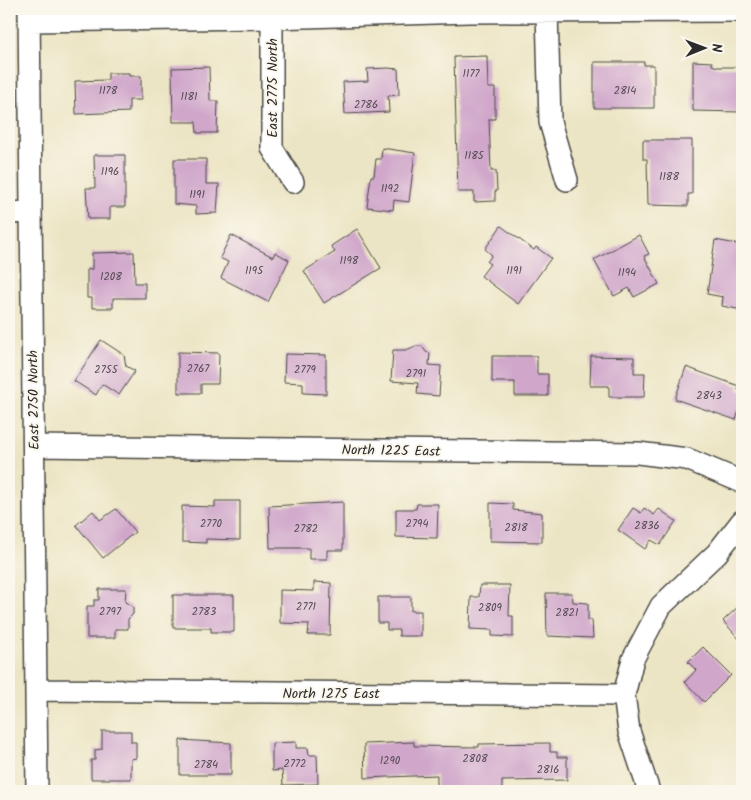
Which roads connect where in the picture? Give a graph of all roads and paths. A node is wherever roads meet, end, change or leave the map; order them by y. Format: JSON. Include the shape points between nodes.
{"nodes":[{"id":1,"x":547,"y":11,"type":"junction"},
{"id":2,"x":742,"y":11,"type":"edge"},
{"id":3,"x":29,"y":15,"type":"edge"},
{"id":4,"x":272,"y":18,"type":"junction"},
{"id":5,"x":568,"y":180,"type":"dead end"},
{"id":6,"x":293,"y":182,"type":"dead end"},
{"id":7,"x":30,"y":212,"type":"junction"},
{"id":8,"x":9,"y":213,"type":"edge"},
{"id":9,"x":34,"y":446,"type":"junction"},
{"id":10,"x":742,"y":482,"type":"edge"},
{"id":11,"x":742,"y":522,"type":"edge"},
{"id":12,"x":37,"y":690,"type":"junction"},
{"id":13,"x":624,"y":695,"type":"junction"},
{"id":14,"x":38,"y":791,"type":"edge"},
{"id":15,"x":649,"y":791,"type":"edge"}],
"edges":[{"from":1,"to":2,"type":"street"},
{"from":1,"to":4,"type":"street"},
{"from":1,"to":5,"type":"street","via":[[550,122]]},
{"from":3,"to":4,"type":"street"},
{"from":3,"to":7,"type":"street","name":"East 2750 North"},
{"from":4,"to":6,"type":"street","name":"East 2775 North","via":[[272,148]]},
{"from":7,"to":8,"type":"street"},
{"from":7,"to":9,"type":"street","name":"East 2750 North"},
{"from":9,"to":10,"type":"street","name":"North 1225 East","via":[[638,453],[687,459]]},
{"from":9,"to":12,"type":"street","name":"East 2750 North"},
{"from":11,"to":13,"type":"street","via":[[717,553],[660,606],[633,659]]},
{"from":12,"to":13,"type":"street","name":"North 1275 East"},
{"from":12,"to":14,"type":"street","name":"East 2750 North"},
{"from":13,"to":15,"type":"street","via":[[629,731]]}]}
